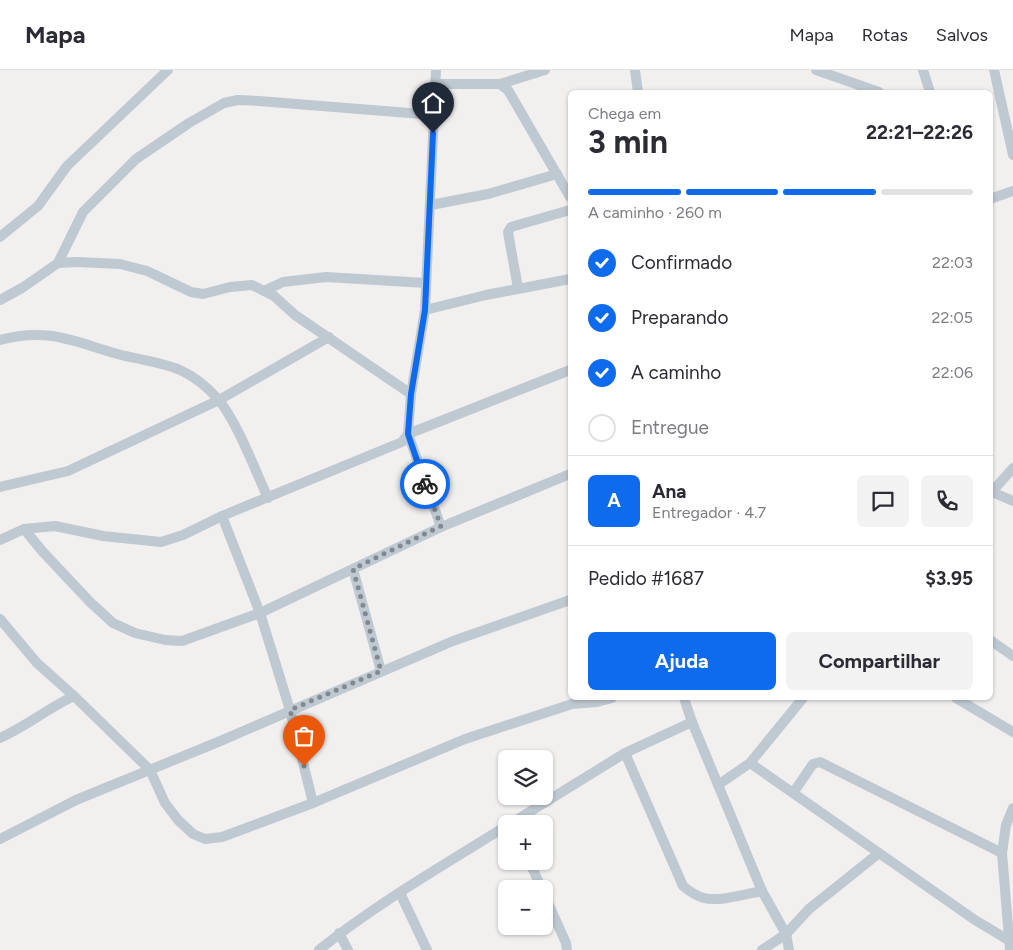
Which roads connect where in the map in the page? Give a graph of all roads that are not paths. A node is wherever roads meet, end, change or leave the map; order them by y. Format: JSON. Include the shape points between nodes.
{"nodes":[{"id":1,"x":168,"y":70,"type":"edge"},
{"id":2,"x":436,"y":70,"type":"edge"},
{"id":3,"x":546,"y":70,"type":"edge"},
{"id":4,"x":635,"y":70,"type":"edge"},
{"id":5,"x":816,"y":70,"type":"edge"},
{"id":6,"x":924,"y":70,"type":"edge"},
{"id":7,"x":994,"y":70,"type":"edge"},
{"id":8,"x":435,"y":84,"type":"junction"},
{"id":9,"x":500,"y":84,"type":"junction"},
{"id":10,"x":638,"y":90,"type":"edge"},
{"id":11,"x":873,"y":90,"type":"edge"},
{"id":12,"x":929,"y":90,"type":"edge"},
{"id":13,"x":434,"y":115,"type":"junction"},
{"id":14,"x":1013,"y":155,"type":"edge"},
{"id":15,"x":557,"y":174,"type":"junction"},
{"id":16,"x":1013,"y":191,"type":"edge"},
{"id":17,"x":568,"y":193,"type":"edge"},
{"id":18,"x":993,"y":198,"type":"edge"},
{"id":19,"x":431,"y":205,"type":"junction"},
{"id":20,"x":568,"y":211,"type":"edge"},
{"id":21,"x":0,"y":238,"type":"edge"},
{"id":22,"x":58,"y":263,"type":"junction"},
{"id":23,"x":568,"y":279,"type":"edge"},
{"id":24,"x":426,"y":283,"type":"junction"},
{"id":25,"x":518,"y":288,"type":"junction"},
{"id":26,"x":264,"y":290,"type":"junction"},
{"id":27,"x":0,"y":300,"type":"edge"},
{"id":28,"x":425,"y":310,"type":"junction"},
{"id":29,"x":329,"y":337,"type":"junction"},
{"id":30,"x":0,"y":340,"type":"edge"},
{"id":31,"x":568,"y":371,"type":"edge"},
{"id":32,"x":411,"y":394,"type":"junction"},
{"id":33,"x":219,"y":400,"type":"junction"},
{"id":34,"x":408,"y":434,"type":"junction"},
{"id":35,"x":1013,"y":468,"type":"edge"},
{"id":36,"x":568,"y":475,"type":"edge"},
{"id":37,"x":0,"y":487,"type":"edge"},
{"id":38,"x":993,"y":491,"type":"edge"},
{"id":39,"x":993,"y":494,"type":"edge"},
{"id":40,"x":268,"y":498,"type":"junction"},
{"id":41,"x":1013,"y":501,"type":"edge"},
{"id":42,"x":222,"y":516,"type":"junction"},
{"id":43,"x":441,"y":526,"type":"junction"},
{"id":44,"x":24,"y":529,"type":"junction"},
{"id":45,"x":0,"y":540,"type":"edge"},
{"id":46,"x":353,"y":569,"type":"junction"},
{"id":47,"x":568,"y":601,"type":"edge"},
{"id":48,"x":260,"y":613,"type":"junction"},
{"id":49,"x":0,"y":619,"type":"edge"},
{"id":50,"x":993,"y":642,"type":"edge"},
{"id":51,"x":1013,"y":656,"type":"edge"},
{"id":52,"x":381,"y":671,"type":"junction"},
{"id":53,"x":74,"y":696,"type":"junction"},
{"id":54,"x":604,"y":700,"type":"edge"},
{"id":55,"x":685,"y":700,"type":"edge"},
{"id":56,"x":801,"y":700,"type":"edge"},
{"id":57,"x":959,"y":700,"type":"edge"},
{"id":58,"x":290,"y":710,"type":"junction"},
{"id":59,"x":692,"y":722,"type":"junction"},
{"id":60,"x":1013,"y":732,"type":"edge"},
{"id":61,"x":0,"y":738,"type":"edge"},
{"id":62,"x":625,"y":753,"type":"junction"},
{"id":63,"x":750,"y":763,"type":"junction"},
{"id":64,"x":150,"y":770,"type":"junction"},
{"id":65,"x":718,"y":785,"type":"junction"},
{"id":66,"x":793,"y":793,"type":"junction"},
{"id":67,"x":313,"y":803,"type":"junction"},
{"id":68,"x":1013,"y":808,"type":"edge"},
{"id":69,"x":525,"y":815,"type":"edge"},
{"id":70,"x":498,"y":832,"type":"edge"},
{"id":71,"x":0,"y":839,"type":"edge"},
{"id":72,"x":879,"y":853,"type":"junction"},
{"id":73,"x":1002,"y":853,"type":"junction"},
{"id":74,"x":762,"y":891,"type":"junction"},
{"id":75,"x":400,"y":893,"type":"junction"},
{"id":76,"x":1010,"y":903,"type":"edge"},
{"id":77,"x":553,"y":914,"type":"edge"},
{"id":78,"x":339,"y":934,"type":"junction"},
{"id":79,"x":786,"y":934,"type":"junction"},
{"id":80,"x":1010,"y":946,"type":"edge"},
{"id":81,"x":318,"y":950,"type":"edge"},
{"id":82,"x":348,"y":950,"type":"edge"},
{"id":83,"x":427,"y":950,"type":"edge"},
{"id":84,"x":567,"y":950,"type":"edge"},
{"id":85,"x":762,"y":950,"type":"edge"},
{"id":86,"x":789,"y":950,"type":"edge"}],
"edges":[{"from":1,"to":21,"type":"street","via":[[67,166],[38,206]]},
{"from":2,"to":8,"type":"street"},
{"from":3,"to":9,"type":"street"},
{"from":4,"to":10,"type":"street"},
{"from":5,"to":11,"type":"street"},
{"from":6,"to":12,"type":"street"},
{"from":7,"to":14,"type":"street"},
{"from":8,"to":9,"type":"street"},
{"from":8,"to":13,"type":"street"},
{"from":9,"to":15,"type":"street","via":[[508,90]]},
{"from":13,"to":19,"type":"street"},
{"from":13,"to":22,"type":"street","via":[[259,101],[224,103],[136,159],[83,212]]},
{"from":15,"to":17,"type":"street"},
{"from":15,"to":19,"type":"street","via":[[488,194]]},
{"from":16,"to":18,"type":"street"},
{"from":19,"to":24,"type":"street"},
{"from":20,"to":25,"type":"street","via":[[511,228],[508,232]]},
{"from":22,"to":26,"type":"street","via":[[120,264],[147,271],[191,292],[203,294],[252,285]]},
{"from":22,"to":27,"type":"street"},
{"from":23,"to":25,"type":"street"},
{"from":24,"to":26,"type":"street","via":[[326,277],[283,282]]},
{"from":24,"to":28,"type":"street"},
{"from":25,"to":28,"type":"street"},
{"from":26,"to":29,"type":"street","via":[[295,316]]},
{"from":28,"to":32,"type":"street"},
{"from":29,"to":32,"type":"street"},
{"from":29,"to":33,"type":"street"},
{"from":30,"to":33,"type":"street","via":[[40,334],[78,340],[105,351],[180,370]]},
{"from":31,"to":34,"type":"street"},
{"from":32,"to":34,"type":"street"},
{"from":33,"to":37,"type":"street","via":[[68,470]]},
{"from":33,"to":40,"type":"street","via":[[239,434]]},
{"from":34,"to":40,"type":"street","via":[[402,442]]},
{"from":34,"to":43,"type":"street"},
{"from":35,"to":38,"type":"street"},
{"from":36,"to":43,"type":"street"},
{"from":39,"to":41,"type":"street"},
{"from":40,"to":42,"type":"street"},
{"from":42,"to":44,"type":"street","via":[[183,536],[161,542],[103,536],[54,526]]},
{"from":42,"to":48,"type":"street"},
{"from":43,"to":46,"type":"street"},
{"from":44,"to":45,"type":"street"},
{"from":44,"to":48,"type":"street","via":[[90,602],[113,623],[135,633],[182,640]]},
{"from":46,"to":48,"type":"street"},
{"from":46,"to":52,"type":"street"},
{"from":47,"to":52,"type":"street","via":[[453,641]]},
{"from":48,"to":58,"type":"street"},
{"from":49,"to":53,"type":"street","via":[[37,662]]},
{"from":50,"to":51,"type":"street"},
{"from":52,"to":58,"type":"street"},
{"from":53,"to":61,"type":"street"},
{"from":53,"to":64,"type":"street"},
{"from":54,"to":67,"type":"street","via":[[572,704],[465,739]]},
{"from":55,"to":59,"type":"street"},
{"from":56,"to":63,"type":"street"},
{"from":57,"to":60,"type":"street"},
{"from":58,"to":64,"type":"street"},
{"from":58,"to":67,"type":"street"},
{"from":59,"to":62,"type":"street"},
{"from":59,"to":65,"type":"street"},
{"from":62,"to":69,"type":"street"},
{"from":62,"to":74,"type":"street","via":[[683,886],[694,894],[718,899]]},
{"from":63,"to":65,"type":"street"},
{"from":63,"to":66,"type":"street"},
{"from":64,"to":67,"type":"street","via":[[165,803],[178,820],[193,834],[205,839],[222,837]]},
{"from":64,"to":71,"type":"street","via":[[76,800]]},
{"from":65,"to":74,"type":"street"},
{"from":66,"to":72,"type":"street"},
{"from":66,"to":73,"type":"street","via":[[813,764],[820,762]]},
{"from":68,"to":73,"type":"street","via":[[1006,826]]},
{"from":70,"to":75,"type":"street"},
{"from":72,"to":79,"type":"street","via":[[809,909]]},
{"from":72,"to":80,"type":"street"},
{"from":73,"to":76,"type":"street"},
{"from":74,"to":79,"type":"street"},
{"from":75,"to":78,"type":"street"},
{"from":75,"to":83,"type":"street"},
{"from":76,"to":80,"type":"street"},
{"from":77,"to":84,"type":"street"},
{"from":78,"to":81,"type":"street"},
{"from":78,"to":82,"type":"street"},
{"from":79,"to":85,"type":"street"},
{"from":79,"to":86,"type":"street"}]}
